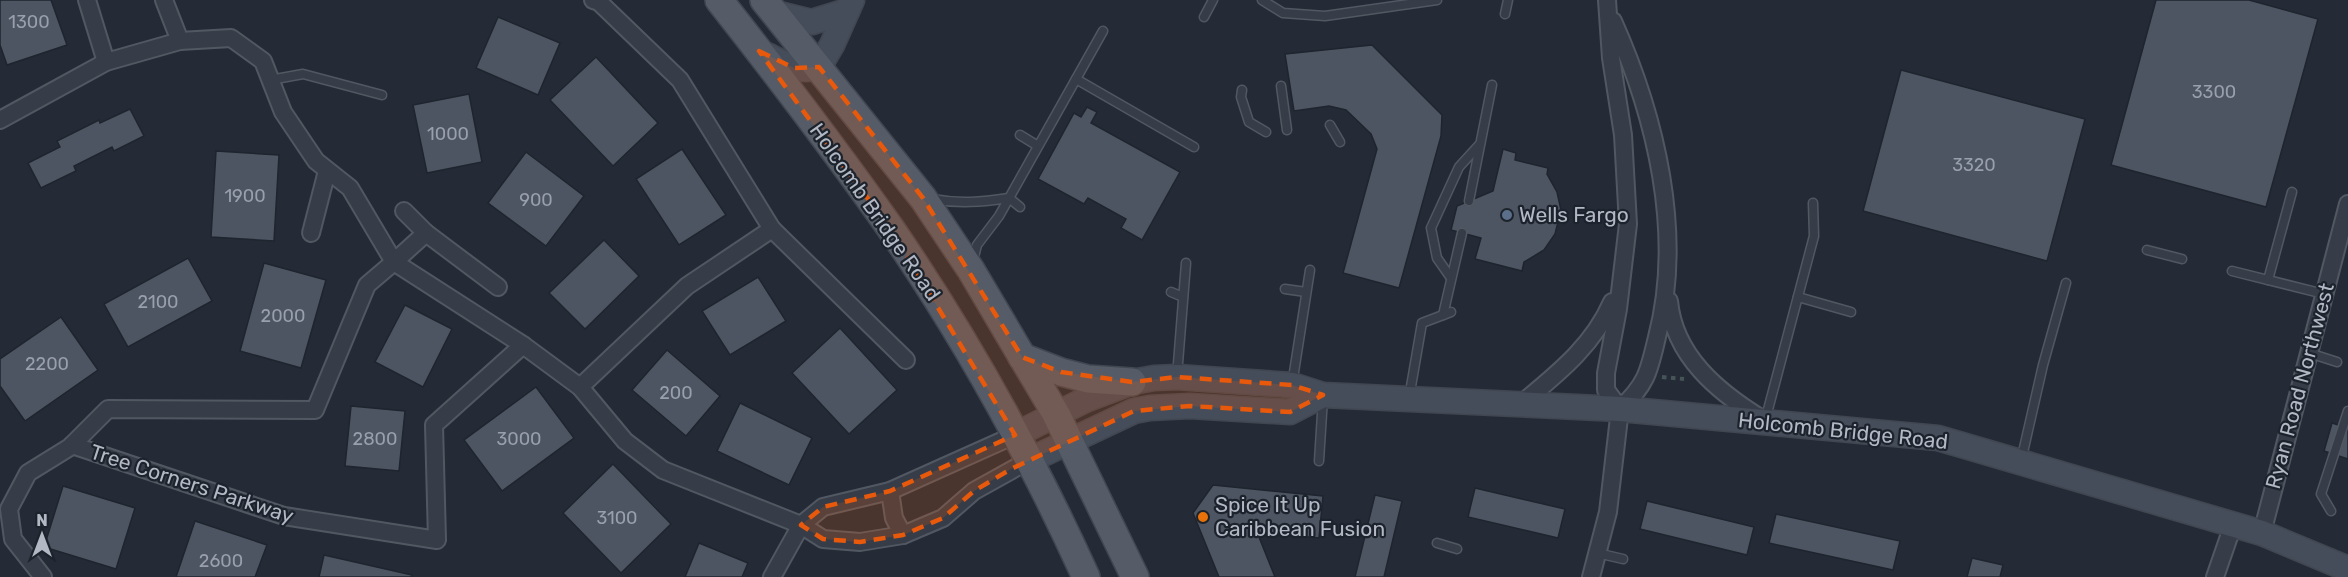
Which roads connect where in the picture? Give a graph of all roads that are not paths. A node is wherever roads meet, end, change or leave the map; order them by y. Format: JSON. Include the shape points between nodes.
{"nodes":[{"id":1,"x":87,"y":0,"type":"edge"},
{"id":2,"x":164,"y":0,"type":"edge"},
{"id":3,"x":593,"y":0,"type":"edge"},
{"id":4,"x":719,"y":0,"type":"edge"},
{"id":5,"x":1213,"y":0,"type":"edge"},
{"id":6,"x":1262,"y":0,"type":"edge"},
{"id":7,"x":1437,"y":0,"type":"edge"},
{"id":8,"x":1508,"y":0,"type":"edge"},
{"id":9,"x":849,"y":6,"type":"edge"},
{"id":10,"x":769,"y":7,"type":"edge"},
{"id":11,"x":1609,"y":8,"type":"edge"},
{"id":12,"x":1505,"y":14,"type":"dead end"},
{"id":13,"x":1204,"y":17,"type":"dead end"},
{"id":14,"x":1103,"y":31,"type":"dead end"},
{"id":15,"x":180,"y":41,"type":"junction"},
{"id":16,"x":759,"y":51,"type":"junction"},
{"id":17,"x":106,"y":62,"type":"junction"},
{"id":18,"x":819,"y":67,"type":"junction"},
{"id":19,"x":1076,"y":79,"type":"junction"},
{"id":20,"x":270,"y":80,"type":"junction"},
{"id":21,"x":1281,"y":86,"type":"dead end"},
{"id":22,"x":1492,"y":86,"type":"dead end"},
{"id":23,"x":1242,"y":90,"type":"dead end"},
{"id":24,"x":382,"y":95,"type":"dead end"},
{"id":25,"x":0,"y":118,"type":"edge"},
{"id":26,"x":1330,"y":124,"type":"dead end"},
{"id":27,"x":1287,"y":130,"type":"dead end"},
{"id":28,"x":1266,"y":132,"type":"dead end"},
{"id":29,"x":1020,"y":135,"type":"dead end"},
{"id":30,"x":1340,"y":142,"type":"dead end"},
{"id":31,"x":1480,"y":144,"type":"junction"},
{"id":32,"x":1038,"y":146,"type":"junction"},
{"id":33,"x":1194,"y":147,"type":"dead end"},
{"id":34,"x":327,"y":171,"type":"junction"},
{"id":35,"x":2292,"y":192,"type":"dead end"},
{"id":36,"x":923,"y":198,"type":"junction"},
{"id":37,"x":1009,"y":198,"type":"junction"},
{"id":38,"x":1469,"y":201,"type":"dead end"},
{"id":39,"x":1813,"y":203,"type":"dead end"},
{"id":40,"x":2348,"y":204,"type":"edge"},
{"id":41,"x":1020,"y":207,"type":"dead end"},
{"id":42,"x":404,"y":211,"type":"dead end"},
{"id":43,"x":772,"y":229,"type":"junction"},
{"id":44,"x":311,"y":233,"type":"dead end"},
{"id":45,"x":426,"y":233,"type":"junction"},
{"id":46,"x":1462,"y":233,"type":"dead end"},
{"id":47,"x":2147,"y":250,"type":"dead end"},
{"id":48,"x":2182,"y":259,"type":"dead end"},
{"id":49,"x":394,"y":262,"type":"junction"},
{"id":50,"x":1186,"y":263,"type":"dead end"},
{"id":51,"x":971,"y":270,"type":"junction"},
{"id":52,"x":1310,"y":270,"type":"dead end"},
{"id":53,"x":1622,"y":270,"type":"junction"},
{"id":54,"x":1667,"y":270,"type":"junction"},
{"id":55,"x":2232,"y":271,"type":"dead end"},
{"id":56,"x":1452,"y":278,"type":"junction"},
{"id":57,"x":2268,"y":280,"type":"junction"},
{"id":58,"x":2066,"y":283,"type":"dead end"},
{"id":59,"x":498,"y":287,"type":"dead end"},
{"id":60,"x":1285,"y":289,"type":"dead end"},
{"id":61,"x":1171,"y":292,"type":"dead end"},
{"id":62,"x":1306,"y":292,"type":"junction"},
{"id":63,"x":2324,"y":294,"type":"junction"},
{"id":64,"x":1183,"y":297,"type":"junction"},
{"id":65,"x":1798,"y":297,"type":"junction"},
{"id":66,"x":1851,"y":312,"type":"dead end"},
{"id":67,"x":523,"y":345,"type":"junction"},
{"id":68,"x":2309,"y":353,"type":"junction"},
{"id":69,"x":1022,"y":357,"type":"junction"},
{"id":70,"x":906,"y":360,"type":"dead end"},
{"id":71,"x":2337,"y":362,"type":"dead end"},
{"id":72,"x":1177,"y":377,"type":"junction"},
{"id":73,"x":1132,"y":382,"type":"junction"},
{"id":74,"x":1292,"y":385,"type":"junction"},
{"id":75,"x":580,"y":387,"type":"junction"},
{"id":76,"x":1323,"y":395,"type":"junction"},
{"id":77,"x":1408,"y":399,"type":"junction"},
{"id":78,"x":1521,"y":404,"type":"junction"},
{"id":79,"x":1620,"y":409,"type":"junction"},
{"id":80,"x":2348,"y":411,"type":"edge"},
{"id":81,"x":1056,"y":414,"type":"junction"},
{"id":82,"x":1765,"y":422,"type":"junction"},
{"id":83,"x":1015,"y":435,"type":"junction"},
{"id":84,"x":1069,"y":440,"type":"junction"},
{"id":85,"x":72,"y":445,"type":"junction"},
{"id":86,"x":1028,"y":461,"type":"junction"},
{"id":87,"x":1319,"y":461,"type":"dead end"},
{"id":88,"x":2021,"y":462,"type":"junction"},
{"id":89,"x":890,"y":491,"type":"junction"},
{"id":90,"x":2331,"y":511,"type":"dead end"},
{"id":91,"x":801,"y":525,"type":"junction"},
{"id":92,"x":2233,"y":525,"type":"junction"},
{"id":93,"x":2262,"y":533,"type":"junction"},
{"id":94,"x":903,"y":535,"type":"junction"},
{"id":95,"x":6,"y":536,"type":"edge"},
{"id":96,"x":1437,"y":543,"type":"dead end"},
{"id":97,"x":1457,"y":549,"type":"dead end"},
{"id":98,"x":1597,"y":553,"type":"junction"},
{"id":99,"x":1623,"y":560,"type":"dead end"},
{"id":100,"x":2348,"y":569,"type":"edge"},
{"id":101,"x":43,"y":577,"type":"edge"},
{"id":102,"x":772,"y":577,"type":"edge"},
{"id":103,"x":1086,"y":577,"type":"edge"},
{"id":104,"x":1135,"y":577,"type":"edge"},
{"id":105,"x":1591,"y":577,"type":"edge"},
{"id":106,"x":2215,"y":577,"type":"edge"}],
"edges":[{"from":1,"to":17,"type":"street"},
{"from":2,"to":15,"type":"street"},
{"from":3,"to":43,"type":"street","via":[[680,80]]},
{"from":4,"to":16,"type":"main road","name":"Holcomb Bridge Road"},
{"from":5,"to":13,"type":"lane"},
{"from":6,"to":7,"type":"lane","via":[[1283,13],[1325,16]]},
{"from":8,"to":12,"type":"lane"},
{"from":9,"to":10,"type":"main road","via":[[812,22]]},
{"from":9,"to":18,"type":"main road"},
{"from":10,"to":18,"type":"main road","name":"Holcomb Bridge Road"},
{"from":11,"to":53,"type":"street","via":[[1626,179],[1628,224]]},
{"from":11,"to":54,"type":"street","via":[[1629,57],[1662,179]]},
{"from":14,"to":19,"type":"lane"},
{"from":15,"to":17,"type":"street"},
{"from":15,"to":20,"type":"street","via":[[231,38],[263,61]]},
{"from":16,"to":18,"type":"main road","via":[[794,69]]},
{"from":16,"to":83,"type":"main road","name":"Holcomb Bridge Road","via":[[891,230],[966,347]]},
{"from":17,"to":25,"type":"street"},
{"from":18,"to":36,"type":"main road","name":"Holcomb Bridge Road"},
{"from":19,"to":32,"type":"lane"},
{"from":19,"to":33,"type":"lane"},
{"from":20,"to":24,"type":"lane","via":[[303,74]]},
{"from":20,"to":34,"type":"street","via":[[284,112],[315,161]]},
{"from":21,"to":27,"type":"lane"},
{"from":22,"to":31,"type":"lane"},
{"from":23,"to":28,"type":"lane","via":[[1248,122]]},
{"from":26,"to":30,"type":"lane"},
{"from":29,"to":32,"type":"lane"},
{"from":31,"to":38,"type":"lane"},
{"from":31,"to":56,"type":"lane","via":[[1459,167],[1431,228],[1437,258]]},
{"from":32,"to":37,"type":"lane"},
{"from":34,"to":44,"type":"street"},
{"from":34,"to":49,"type":"street","via":[[350,188]]},
{"from":35,"to":57,"type":"lane"},
{"from":36,"to":37,"type":"lane","via":[[975,203]]},
{"from":36,"to":51,"type":"main road","name":"Holcomb Bridge Road"},
{"from":37,"to":41,"type":"lane"},
{"from":37,"to":51,"type":"lane","via":[[977,244]]},
{"from":39,"to":65,"type":"lane","via":[[1814,236]]},
{"from":40,"to":63,"type":"street","name":"Ryan Road Northwest"},
{"from":42,"to":45,"type":"street"},
{"from":43,"to":70,"type":"street"},
{"from":43,"to":75,"type":"street","via":[[687,286]]},
{"from":45,"to":49,"type":"street","name":"Tree Corners Parkway"},
{"from":45,"to":59,"type":"street"},
{"from":46,"to":56,"type":"lane"},
{"from":47,"to":48,"type":"lane"},
{"from":49,"to":67,"type":"street"},
{"from":49,"to":85,"type":"street","name":"Tree Corners Parkway","via":[[367,285],[315,410],[108,409]]},
{"from":50,"to":64,"type":"lane"},
{"from":51,"to":69,"type":"main road","name":"Holcomb Bridge Road"},
{"from":52,"to":62,"type":"lane"},
{"from":53,"to":78,"type":"street","via":[[1603,322],[1585,347]]},
{"from":53,"to":79,"type":"street","via":[[1606,373],[1606,390]]},
{"from":54,"to":79,"type":"street","via":[[1662,321],[1647,376],[1637,394]]},
{"from":54,"to":82,"type":"street","via":[[1674,328],[1684,350],[1731,400]]},
{"from":55,"to":57,"type":"lane"},
{"from":56,"to":77,"type":"lane","via":[[1447,313],[1422,323]]},
{"from":57,"to":63,"type":"lane"},
{"from":58,"to":88,"type":"lane"},
{"from":60,"to":62,"type":"lane"},
{"from":61,"to":64,"type":"lane"},
{"from":62,"to":74,"type":"lane"},
{"from":63,"to":68,"type":"street","name":"Ryan Road Northwest"},
{"from":64,"to":72,"type":"lane"},
{"from":65,"to":66,"type":"lane"},
{"from":65,"to":82,"type":"lane"},
{"from":67,"to":75,"type":"street"},
{"from":67,"to":85,"type":"street","name":"Tree Corners Parkway","via":[[434,425],[437,540],[284,516]]},
{"from":68,"to":71,"type":"lane"},
{"from":68,"to":93,"type":"street","name":"Ryan Road Northwest"},
{"from":69,"to":73,"type":"main road","via":[[1088,379]]},
{"from":69,"to":81,"type":"main road","name":"Holcomb Bridge Road"},
{"from":72,"to":73,"type":"main road","name":"Holcomb Bridge Road"},
{"from":72,"to":74,"type":"main road","name":"Holcomb Bridge Road"},
{"from":73,"to":81,"type":"main road","name":"Holcomb Bridge Road"},
{"from":74,"to":76,"type":"main road","name":"Holcomb Bridge Road"},
{"from":75,"to":91,"type":"street","via":[[625,441],[663,470]]},
{"from":76,"to":77,"type":"main road","name":"Holcomb Bridge Road"},
{"from":76,"to":84,"type":"main road","name":"Holcomb Bridge Road","via":[[1290,412],[1190,406],[1150,408],[1134,411]]},
{"from":76,"to":87,"type":"lane"},
{"from":77,"to":78,"type":"main road","name":"Holcomb Bridge Road"},
{"from":78,"to":79,"type":"main road","name":"Holcomb Bridge Road"},
{"from":79,"to":82,"type":"main road","name":"Holcomb Bridge Road"},
{"from":79,"to":98,"type":"street","via":[[1608,512]]},
{"from":80,"to":90,"type":"lane","via":[[2321,494]]},
{"from":81,"to":83,"type":"main road","name":"Holcomb Bridge Road"},
{"from":81,"to":84,"type":"main road"},
{"from":82,"to":88,"type":"main road","name":"Holcomb Bridge Road","via":[[1938,438]]},
{"from":83,"to":86,"type":"main road","name":"Holcomb Bridge Road"},
{"from":83,"to":89,"type":"street"},
{"from":84,"to":86,"type":"main road","name":"Holcomb Bridge Road"},
{"from":84,"to":104,"type":"main road"},
{"from":85,"to":95,"type":"street","name":"Tree Corners Parkway","via":[[27,473],[9,509]]},
{"from":86,"to":94,"type":"street","via":[[974,491],[943,518]]},
{"from":86,"to":103,"type":"main road","name":"Holcomb Bridge Road"},
{"from":88,"to":92,"type":"main road","name":"Holcomb Bridge Road"},
{"from":89,"to":91,"type":"street","via":[[823,507]]},
{"from":89,"to":94,"type":"street","via":[[894,518]]},
{"from":91,"to":94,"type":"street","via":[[823,539],[860,542]]},
{"from":91,"to":102,"type":"street"},
{"from":92,"to":93,"type":"main road","name":"Holcomb Bridge Road"},
{"from":92,"to":106,"type":"street"},
{"from":93,"to":100,"type":"main road","name":"Holcomb Bridge Road"},
{"from":95,"to":101,"type":"street","name":"Tree Corners Parkway","via":[[13,539]]},
{"from":96,"to":97,"type":"lane"},
{"from":98,"to":99,"type":"lane"},
{"from":98,"to":105,"type":"street"}]}
